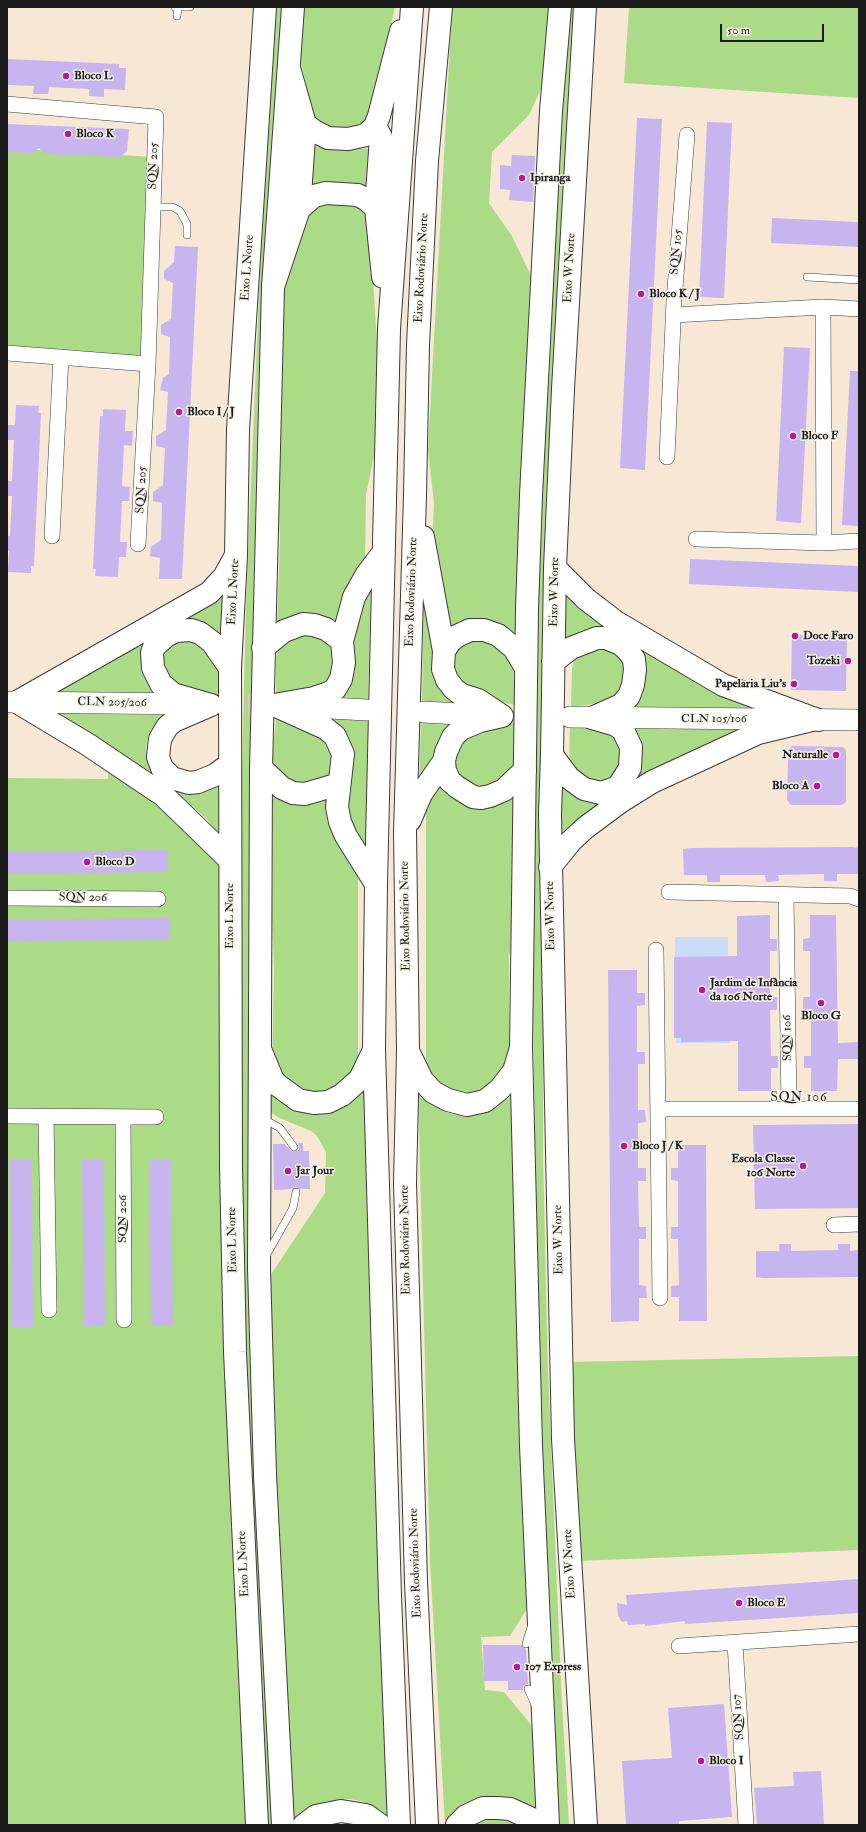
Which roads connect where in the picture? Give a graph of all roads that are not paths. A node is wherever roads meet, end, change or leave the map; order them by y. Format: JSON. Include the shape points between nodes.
{"nodes":[{"id":1,"x":177,"y":7,"type":"edge"},
{"id":2,"x":190,"y":7,"type":"edge"},
{"id":3,"x":265,"y":7,"type":"edge"},
{"id":4,"x":293,"y":7,"type":"edge"},
{"id":5,"x":406,"y":7,"type":"edge"},
{"id":6,"x":412,"y":7,"type":"edge"},
{"id":7,"x":441,"y":7,"type":"edge"},
{"id":8,"x":560,"y":7,"type":"edge"},
{"id":9,"x":585,"y":7,"type":"edge"},
{"id":10,"x":177,"y":16,"type":"dead end"},
{"id":11,"x":289,"y":68,"type":"junction"},
{"id":12,"x":7,"y":104,"type":"edge"},
{"id":13,"x":305,"y":124,"type":"junction"},
{"id":14,"x":375,"y":126,"type":"junction"},
{"id":15,"x":687,"y":135,"type":"dead end"},
{"id":16,"x":152,"y":207,"type":"junction"},
{"id":17,"x":376,"y":208,"type":"junction"},
{"id":18,"x":299,"y":209,"type":"junction"},
{"id":19,"x":187,"y":235,"type":"dead end"},
{"id":20,"x":807,"y":277,"type":"dead end"},
{"id":21,"x":859,"y":280,"type":"edge"},
{"id":22,"x":273,"y":287,"type":"junction"},
{"id":23,"x":823,"y":307,"type":"junction"},
{"id":24,"x":859,"y":309,"type":"edge"},
{"id":25,"x":673,"y":315,"type":"junction"},
{"id":26,"x":390,"y":329,"type":"junction"},
{"id":27,"x":7,"y":353,"type":"edge"},
{"id":28,"x":61,"y":357,"type":"junction"},
{"id":29,"x":148,"y":364,"type":"junction"},
{"id":30,"x":667,"y":457,"type":"dead end"},
{"id":31,"x":415,"y":495,"type":"junction"},
{"id":32,"x":52,"y":536,"type":"dead end"},
{"id":33,"x":696,"y":539,"type":"dead end"},
{"id":34,"x":859,"y":541,"type":"edge"},
{"id":35,"x":824,"y":543,"type":"junction"},
{"id":36,"x":138,"y":544,"type":"dead end"},
{"id":37,"x":383,"y":553,"type":"junction"},
{"id":38,"x":236,"y":556,"type":"junction"},
{"id":39,"x":555,"y":568,"type":"junction"},
{"id":40,"x":342,"y":642,"type":"junction"},
{"id":41,"x":264,"y":648,"type":"junction"},
{"id":42,"x":444,"y":651,"type":"junction"},
{"id":43,"x":553,"y":662,"type":"junction"},
{"id":44,"x":230,"y":668,"type":"junction"},
{"id":45,"x":526,"y":668,"type":"junction"},
{"id":46,"x":12,"y":702,"type":"edge"},
{"id":47,"x":214,"y":705,"type":"junction"},
{"id":48,"x":273,"y":705,"type":"junction"},
{"id":49,"x":367,"y":710,"type":"tunnel mouth"},
{"id":50,"x":423,"y":712,"type":"tunnel mouth"},
{"id":51,"x":509,"y":716,"type":"junction"},
{"id":52,"x":570,"y":718,"type":"dead end"},
{"id":53,"x":592,"y":718,"type":"junction"},
{"id":54,"x":817,"y":719,"type":"junction"},
{"id":55,"x":859,"y":720,"type":"edge"},
{"id":56,"x":552,"y":755,"type":"junction"},
{"id":57,"x":444,"y":761,"type":"junction"},
{"id":58,"x":230,"y":764,"type":"junction"},
{"id":59,"x":261,"y":768,"type":"junction"},
{"id":60,"x":525,"y":770,"type":"junction"},
{"id":61,"x":339,"y":784,"type":"junction"},
{"id":62,"x":405,"y":832,"type":"junction"},
{"id":63,"x":230,"y":860,"type":"junction"},
{"id":64,"x":550,"y":867,"type":"junction"},
{"id":65,"x":376,"y":884,"type":"junction"},
{"id":66,"x":669,"y":892,"type":"dead end"},
{"id":67,"x":786,"y":896,"type":"junction"},
{"id":68,"x":7,"y":898,"type":"edge"},
{"id":69,"x":859,"y":898,"type":"edge"},
{"id":70,"x":158,"y":899,"type":"dead end"},
{"id":71,"x":656,"y":950,"type":"dead end"},
{"id":72,"x":521,"y":1048,"type":"junction"},
{"id":73,"x":260,"y":1049,"type":"junction"},
{"id":74,"x":374,"y":1049,"type":"junction"},
{"id":75,"x":408,"y":1051,"type":"junction"},
{"id":76,"x":658,"y":1109,"type":"junction"},
{"id":77,"x":789,"y":1109,"type":"junction"},
{"id":78,"x":859,"y":1109,"type":"edge"},
{"id":79,"x":259,"y":1115,"type":"junction"},
{"id":80,"x":7,"y":1116,"type":"edge"},
{"id":81,"x":156,"y":1116,"type":"dead end"},
{"id":82,"x":46,"y":1117,"type":"junction"},
{"id":83,"x":123,"y":1117,"type":"junction"},
{"id":84,"x":294,"y":1147,"type":"dead end"},
{"id":85,"x":296,"y":1192,"type":"dead end"},
{"id":86,"x":859,"y":1224,"type":"edge"},
{"id":87,"x":834,"y":1225,"type":"dead end"},
{"id":88,"x":259,"y":1268,"type":"junction"},
{"id":89,"x":660,"y":1298,"type":"dead end"},
{"id":90,"x":49,"y":1310,"type":"dead end"},
{"id":91,"x":124,"y":1320,"type":"dead end"},
{"id":92,"x":539,"y":1613,"type":"junction"},
{"id":93,"x":859,"y":1634,"type":"edge"},
{"id":94,"x":735,"y":1642,"type":"junction"},
{"id":95,"x":526,"y":1644,"type":"dead end"},
{"id":96,"x":679,"y":1646,"type":"dead end"},
{"id":97,"x":528,"y":1689,"type":"dead end"},
{"id":98,"x":544,"y":1719,"type":"junction"},
{"id":99,"x":742,"y":1822,"type":"edge"},
{"id":100,"x":257,"y":1825,"type":"edge"},
{"id":101,"x":283,"y":1825,"type":"edge"},
{"id":102,"x":304,"y":1825,"type":"edge"},
{"id":103,"x":380,"y":1825,"type":"edge"},
{"id":104,"x":399,"y":1825,"type":"edge"},
{"id":105,"x":427,"y":1825,"type":"edge"},
{"id":106,"x":457,"y":1825,"type":"edge"},
{"id":107,"x":535,"y":1825,"type":"edge"},
{"id":108,"x":548,"y":1825,"type":"edge"},
{"id":109,"x":586,"y":1825,"type":"edge"}],
"edges":[{"from":1,"to":2,"type":"lane"},
{"from":1,"to":10,"type":"lane"},
{"from":3,"to":38,"type":"main road","name":"Eixo L Norte","via":[[238,429]]},
{"from":4,"to":11,"type":"main road","name":"Eixo L Norte"},
{"from":5,"to":14,"type":"main road"},
{"from":6,"to":26,"type":"main road"},
{"from":7,"to":31,"type":"main road","name":"Eixo Rodoviário Norte","via":[[427,169],[418,345]]},
{"from":8,"to":45,"type":"main road","via":[[551,111],[530,503]]},
{"from":9,"to":39,"type":"main road","name":"Eixo W Norte"},
{"from":11,"to":13,"type":"main road"},
{"from":11,"to":22,"type":"main road","name":"Eixo L Norte"},
{"from":12,"to":16,"type":"street","name":"SQN 205","via":[[156,117]]},
{"from":13,"to":14,"type":"main road","via":[[320,136],[348,139],[366,135]]},
{"from":13,"to":18,"type":"main road"},
{"from":14,"to":17,"type":"main road","via":[[381,137]]},
{"from":15,"to":25,"type":"street","name":"SQN 105"},
{"from":16,"to":19,"type":"lane","via":[[174,207],[180,211],[187,224]]},
{"from":16,"to":29,"type":"street","name":"SQN 205"},
{"from":17,"to":18,"type":"main road","via":[[358,195],[326,193],[314,196]]},
{"from":17,"to":26,"type":"main road"},
{"from":18,"to":22,"type":"main road"},
{"from":20,"to":21,"type":"lane"},
{"from":22,"to":41,"type":"main road","name":"Eixo L Norte"},
{"from":23,"to":24,"type":"street"},
{"from":23,"to":25,"type":"street"},
{"from":23,"to":35,"type":"street"},
{"from":25,"to":30,"type":"street","name":"SQN 105"},
{"from":26,"to":37,"type":"main road"},
{"from":27,"to":28,"type":"street"},
{"from":28,"to":29,"type":"street"},
{"from":28,"to":32,"type":"street"},
{"from":29,"to":36,"type":"street","name":"SQN 205"},
{"from":31,"to":42,"type":"main road"},
{"from":31,"to":62,"type":"main road","name":"Eixo Rodoviário Norte"},
{"from":33,"to":35,"type":"street"},
{"from":34,"to":35,"type":"street"},
{"from":37,"to":40,"type":"main road","via":[[354,597]]},
{"from":37,"to":65,"type":"main road"},
{"from":38,"to":44,"type":"main road","name":"Eixo L Norte"},
{"from":38,"to":46,"type":"main road","via":[[224,577],[209,593]]},
{"from":39,"to":43,"type":"main road","name":"Eixo W Norte"},
{"from":39,"to":54,"type":"main road","via":[[586,599],[616,622],[723,685]]},
{"from":40,"to":41,"type":"main road","via":[[326,629],[302,624],[284,632]]},
{"from":40,"to":48,"type":"main road","via":[[344,663],[341,679],[335,688],[314,698]]},
{"from":41,"to":59,"type":"main road","name":"Eixo L Norte"},
{"from":42,"to":45,"type":"main road","via":[[457,636],[470,630],[484,630],[498,636],[514,648]]},
{"from":42,"to":51,"type":"main road","via":[[443,669],[454,689]]},
{"from":43,"to":53,"type":"main road","via":[[571,648],[597,638],[606,638],[621,644],[634,659],[635,677],[629,696],[621,705]]},
{"from":43,"to":56,"type":"main road","name":"Eixo W Norte"},
{"from":44,"to":47,"type":"main road","via":[[212,642],[191,630],[176,631],[154,647],[153,668],[161,684],[173,694]]},
{"from":44,"to":58,"type":"main road","name":"Eixo L Norte"},
{"from":45,"to":60,"type":"main road"},
{"from":46,"to":47,"type":"street","name":"CLN 205/206"},
{"from":46,"to":63,"type":"main road","via":[[87,744],[163,795]]},
{"from":47,"to":58,"type":"main road","via":[[174,721],[167,727],[160,739],[158,757],[162,768],[172,778],[189,783],[215,775]]},
{"from":48,"to":49,"type":"street"},
{"from":48,"to":61,"type":"main road","via":[[325,728],[334,736],[343,754]]},
{"from":50,"to":51,"type":"street"},
{"from":51,"to":57,"type":"main road","via":[[480,721],[461,729],[453,738]]},
{"from":52,"to":53,"type":"street","name":"CLN 105/106"},
{"from":53,"to":54,"type":"street","name":"CLN 105/106"},
{"from":53,"to":56,"type":"main road","via":[[616,725],[623,730],[631,747],[630,768],[618,787],[602,793],[584,789],[570,778]]},
{"from":54,"to":55,"type":"street","name":"CLN 105/106"},
{"from":54,"to":64,"type":"main road","via":[[758,733],[652,782],[585,828]]},
{"from":56,"to":64,"type":"main road","name":"Eixo W Norte"},
{"from":57,"to":60,"type":"main road","via":[[450,781],[473,797],[481,798],[504,790]]},
{"from":57,"to":62,"type":"main road","via":[[421,794]]},
{"from":58,"to":63,"type":"main road","name":"Eixo L Norte"},
{"from":59,"to":61,"type":"main road","via":[[282,788],[293,793],[305,794]]},
{"from":59,"to":73,"type":"main road","name":"Eixo L Norte"},
{"from":60,"to":72,"type":"main road"},
{"from":61,"to":65,"type":"main road","via":[[337,807],[340,822]]},
{"from":62,"to":75,"type":"main road","name":"Eixo Rodoviário Norte"},
{"from":63,"to":100,"type":"main road","name":"Eixo L Norte","via":[[231,1166],[235,1352]]},
{"from":64,"to":109,"type":"main road","name":"Eixo W Norte","via":[[563,1439]]},
{"from":65,"to":74,"type":"main road"},
{"from":66,"to":67,"type":"street"},
{"from":67,"to":69,"type":"street"},
{"from":67,"to":77,"type":"street","name":"SQN 106"},
{"from":68,"to":70,"type":"street","name":"SQN 206"},
{"from":71,"to":76,"type":"street"},
{"from":72,"to":75,"type":"main road","via":[[514,1071],[500,1089],[486,1101],[467,1105],[448,1100],[433,1092],[422,1080]]},
{"from":72,"to":92,"type":"main road","via":[[531,1446]]},
{"from":73,"to":74,"type":"main road","via":[[276,1084],[298,1100],[314,1103],[328,1102],[342,1096],[360,1079]]},
{"from":73,"to":79,"type":"main road","name":"Eixo L Norte"},
{"from":74,"to":104,"type":"main road","via":[[389,1580]]},
{"from":75,"to":105,"type":"main road","name":"Eixo Rodoviário Norte","via":[[405,1183],[416,1582]]},
{"from":76,"to":77,"type":"street"},
{"from":76,"to":89,"type":"street"},
{"from":77,"to":78,"type":"street"},
{"from":79,"to":84,"type":"lane","via":[[280,1128]]},
{"from":79,"to":88,"type":"main road","name":"Eixo L Norte"},
{"from":80,"to":82,"type":"street"},
{"from":81,"to":83,"type":"street"},
{"from":82,"to":83,"type":"street"},
{"from":82,"to":90,"type":"street"},
{"from":83,"to":91,"type":"street","name":"SQN 206"},
{"from":85,"to":88,"type":"lane","via":[[293,1208]]},
{"from":86,"to":87,"type":"street"},
{"from":88,"to":101,"type":"main road","name":"Eixo L Norte","via":[[265,1474]]},
{"from":92,"to":95,"type":"lane"},
{"from":92,"to":98,"type":"main road"},
{"from":93,"to":94,"type":"street"},
{"from":94,"to":96,"type":"street"},
{"from":94,"to":99,"type":"street","name":"SQN 107"},
{"from":97,"to":98,"type":"lane","via":[[533,1703]]},
{"from":98,"to":108,"type":"main road"},
{"from":102,"to":103,"type":"main road","via":[[316,1816],[341,1811],[366,1815]]},
{"from":106,"to":107,"type":"main road","via":[[466,1816],[483,1808],[510,1809],[530,1818]]}]}
